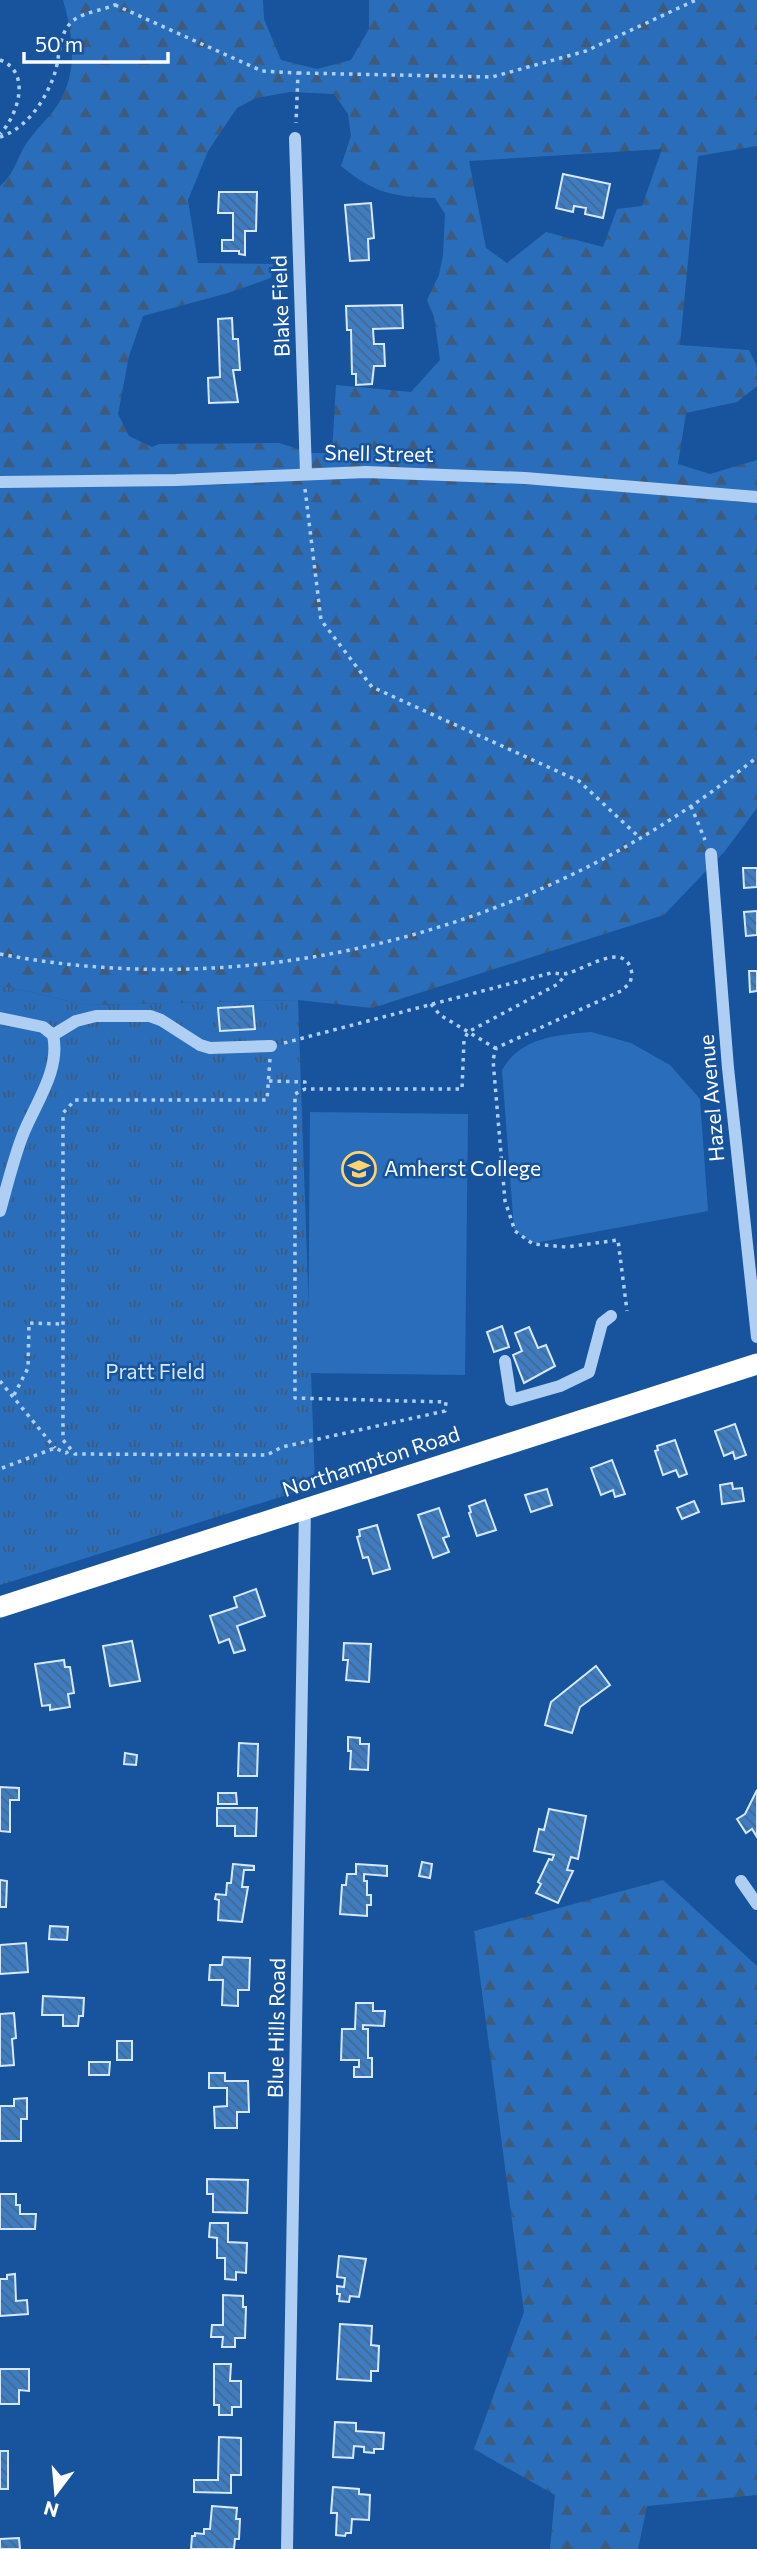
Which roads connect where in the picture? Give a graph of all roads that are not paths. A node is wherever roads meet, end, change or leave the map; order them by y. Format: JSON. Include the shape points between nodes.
{"nodes":[{"id":1,"x":295,"y":138,"type":"road end"},
{"id":2,"x":304,"y":473,"type":"junction"},
{"id":3,"x":0,"y":482,"type":"edge"},
{"id":4,"x":757,"y":497,"type":"edge"},
{"id":5,"x":711,"y":855,"type":"road end"},
{"id":6,"x":0,"y":1018,"type":"edge"},
{"id":7,"x":53,"y":1034,"type":"junction"},
{"id":8,"x":271,"y":1046,"type":"road end"},
{"id":9,"x":0,"y":1211,"type":"edge"},
{"id":10,"x":611,"y":1316,"type":"dead end"},
{"id":11,"x":757,"y":1337,"type":"edge"},
{"id":12,"x":505,"y":1361,"type":"dead end"},
{"id":13,"x":757,"y":1364,"type":"edge"},
{"id":14,"x":305,"y":1508,"type":"junction"},
{"id":15,"x":0,"y":1606,"type":"edge"},
{"id":16,"x":741,"y":1881,"type":"dead end"},
{"id":17,"x":757,"y":1904,"type":"edge"},
{"id":18,"x":287,"y":2549,"type":"edge"}],
"edges":[{"from":1,"to":2,"type":"street","name":"Blake Field"},
{"from":2,"to":3,"type":"street","name":"Snell Street"},
{"from":2,"to":4,"type":"street","name":"Snell Street","via":[[481,476]]},
{"from":5,"to":11,"type":"street","name":"Hazel Avenue"},
{"from":6,"to":7,"type":"street","via":[[43,1027]]},
{"from":7,"to":8,"type":"street","via":[[96,1016],[150,1016],[210,1048]]},
{"from":7,"to":9,"type":"street","via":[[50,1076],[22,1137]]},
{"from":10,"to":12,"type":"street","via":[[602,1323],[589,1372],[575,1380],[511,1400]]},
{"from":13,"to":14,"type":"highway","name":"Northampton Road"},
{"from":14,"to":15,"type":"highway","name":"Northampton Road"},
{"from":14,"to":18,"type":"street","name":"Blue Hills Road"},
{"from":16,"to":17,"type":"street"}]}
